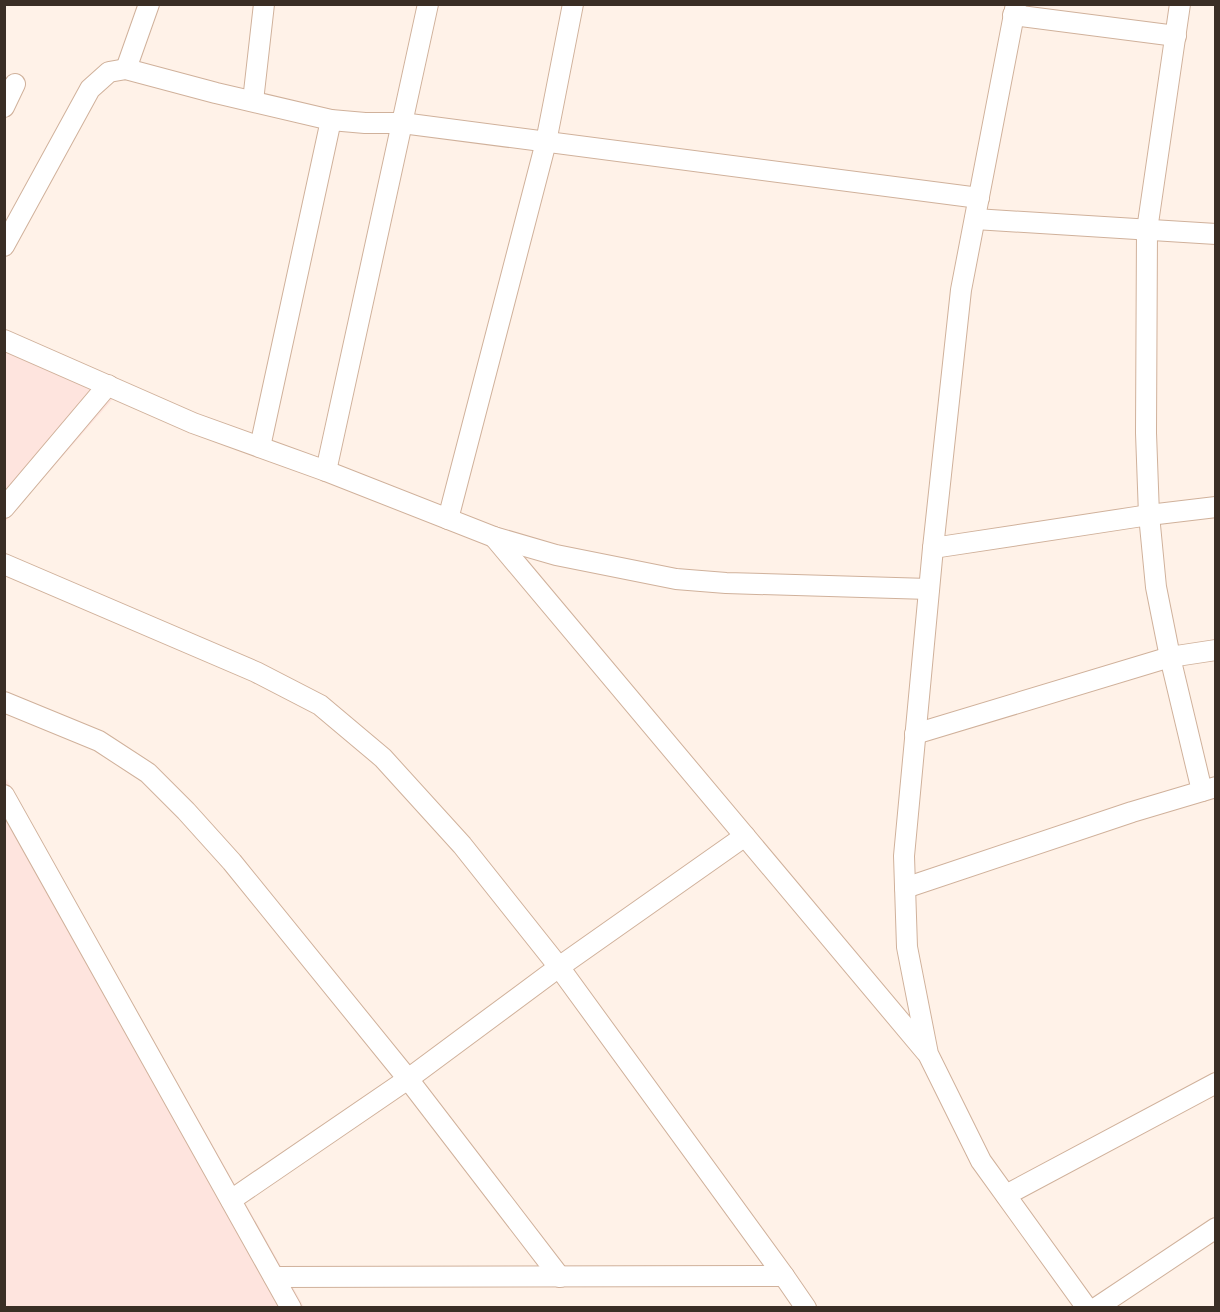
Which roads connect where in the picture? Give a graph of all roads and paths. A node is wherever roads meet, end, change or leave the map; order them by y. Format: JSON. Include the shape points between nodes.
{"nodes":[{"id":1,"x":149,"y":4,"type":"edge"},
{"id":2,"x":264,"y":4,"type":"edge"},
{"id":3,"x":428,"y":4,"type":"edge"},
{"id":4,"x":573,"y":4,"type":"edge"},
{"id":5,"x":1180,"y":4,"type":"edge"},
{"id":6,"x":1014,"y":10,"type":"edge"},
{"id":7,"x":1176,"y":36,"type":"junction"},
{"id":8,"x":126,"y":69,"type":"junction"},
{"id":9,"x":15,"y":84,"type":"dead end"},
{"id":10,"x":253,"y":101,"type":"junction"},
{"id":11,"x":4,"y":107,"type":"edge"},
{"id":12,"x":331,"y":120,"type":"junction"},
{"id":13,"x":402,"y":123,"type":"junction"},
{"id":14,"x":546,"y":142,"type":"junction"},
{"id":15,"x":979,"y":198,"type":"junction"},
{"id":16,"x":975,"y":219,"type":"junction"},
{"id":17,"x":1147,"y":230,"type":"junction"},
{"id":18,"x":1215,"y":234,"type":"edge"},
{"id":19,"x":4,"y":246,"type":"edge"},
{"id":20,"x":4,"y":340,"type":"edge"},
{"id":21,"x":108,"y":385,"type":"junction"},
{"id":22,"x":260,"y":447,"type":"junction"},
{"id":23,"x":326,"y":471,"type":"junction"},
{"id":24,"x":1215,"y":507,"type":"edge"},
{"id":25,"x":4,"y":508,"type":"edge"},
{"id":26,"x":1149,"y":515,"type":"junction"},
{"id":27,"x":448,"y":519,"type":"junction"},
{"id":28,"x":494,"y":537,"type":"junction"},
{"id":29,"x":933,"y":548,"type":"junction"},
{"id":30,"x":4,"y":564,"type":"edge"},
{"id":31,"x":929,"y":589,"type":"junction"},
{"id":32,"x":1215,"y":650,"type":"edge"},
{"id":33,"x":1170,"y":657,"type":"junction"},
{"id":34,"x":4,"y":702,"type":"edge"},
{"id":35,"x":915,"y":734,"type":"junction"},
{"id":36,"x":1209,"y":789,"type":"edge"},
{"id":37,"x":4,"y":795,"type":"edge"},
{"id":38,"x":745,"y":836,"type":"junction"},
{"id":39,"x":905,"y":888,"type":"junction"},
{"id":40,"x":559,"y":966,"type":"junction"},
{"id":41,"x":928,"y":1054,"type":"junction"},
{"id":42,"x":408,"y":1079,"type":"junction"},
{"id":43,"x":1215,"y":1083,"type":"edge"},
{"id":44,"x":1006,"y":1195,"type":"junction"},
{"id":45,"x":231,"y":1200,"type":"junction"},
{"id":46,"x":1215,"y":1228,"type":"edge"},
{"id":47,"x":784,"y":1276,"type":"junction"},
{"id":48,"x":274,"y":1277,"type":"junction"},
{"id":49,"x":560,"y":1277,"type":"junction"},
{"id":50,"x":291,"y":1308,"type":"edge"},
{"id":51,"x":806,"y":1308,"type":"edge"},
{"id":52,"x":1087,"y":1308,"type":"edge"},
{"id":53,"x":1096,"y":1308,"type":"edge"}],
"edges":[{"from":1,"to":8,"type":"street"},
{"from":2,"to":10,"type":"street"},
{"from":3,"to":13,"type":"street"},
{"from":4,"to":14,"type":"street"},
{"from":5,"to":7,"type":"street"},
{"from":6,"to":7,"type":"street"},
{"from":6,"to":15,"type":"street"},
{"from":7,"to":17,"type":"street"},
{"from":8,"to":10,"type":"street"},
{"from":8,"to":19,"type":"street","via":[[109,72],[90,89]]},
{"from":9,"to":11,"type":"street"},
{"from":10,"to":12,"type":"street"},
{"from":12,"to":13,"type":"street"},
{"from":12,"to":22,"type":"street"},
{"from":13,"to":14,"type":"street"},
{"from":13,"to":23,"type":"street"},
{"from":14,"to":15,"type":"street"},
{"from":14,"to":27,"type":"street"},
{"from":15,"to":16,"type":"street"},
{"from":16,"to":17,"type":"street"},
{"from":16,"to":29,"type":"street","via":[[961,290]]},
{"from":17,"to":18,"type":"street"},
{"from":17,"to":26,"type":"street"},
{"from":20,"to":21,"type":"street"},
{"from":21,"to":22,"type":"street","via":[[193,423]]},
{"from":21,"to":25,"type":"street"},
{"from":22,"to":23,"type":"street"},
{"from":23,"to":27,"type":"street"},
{"from":24,"to":26,"type":"street"},
{"from":26,"to":29,"type":"street"},
{"from":26,"to":33,"type":"street","via":[[1156,587]]},
{"from":27,"to":28,"type":"street"},
{"from":28,"to":31,"type":"street","via":[[556,555],[676,579],[726,584]]},
{"from":28,"to":38,"type":"street"},
{"from":29,"to":31,"type":"street"},
{"from":30,"to":40,"type":"street","via":[[256,672],[320,705],[383,758],[462,845]]},
{"from":31,"to":35,"type":"street"},
{"from":32,"to":33,"type":"street"},
{"from":33,"to":35,"type":"street"},
{"from":33,"to":36,"type":"street"},
{"from":34,"to":42,"type":"street","via":[[99,741],[148,773],[232,862]]},
{"from":35,"to":39,"type":"street","via":[[904,856]]},
{"from":36,"to":39,"type":"street"},
{"from":37,"to":45,"type":"street"},
{"from":38,"to":40,"type":"street"},
{"from":38,"to":41,"type":"street"},
{"from":39,"to":41,"type":"street","via":[[907,946]]},
{"from":40,"to":42,"type":"street"},
{"from":40,"to":47,"type":"street"},
{"from":41,"to":44,"type":"street","via":[[981,1161]]},
{"from":42,"to":45,"type":"street"},
{"from":42,"to":49,"type":"street"},
{"from":43,"to":44,"type":"street"},
{"from":44,"to":52,"type":"street"},
{"from":45,"to":48,"type":"street"},
{"from":46,"to":53,"type":"street"},
{"from":47,"to":49,"type":"street"},
{"from":47,"to":51,"type":"street"},
{"from":48,"to":49,"type":"street"},
{"from":48,"to":50,"type":"street"}]}
